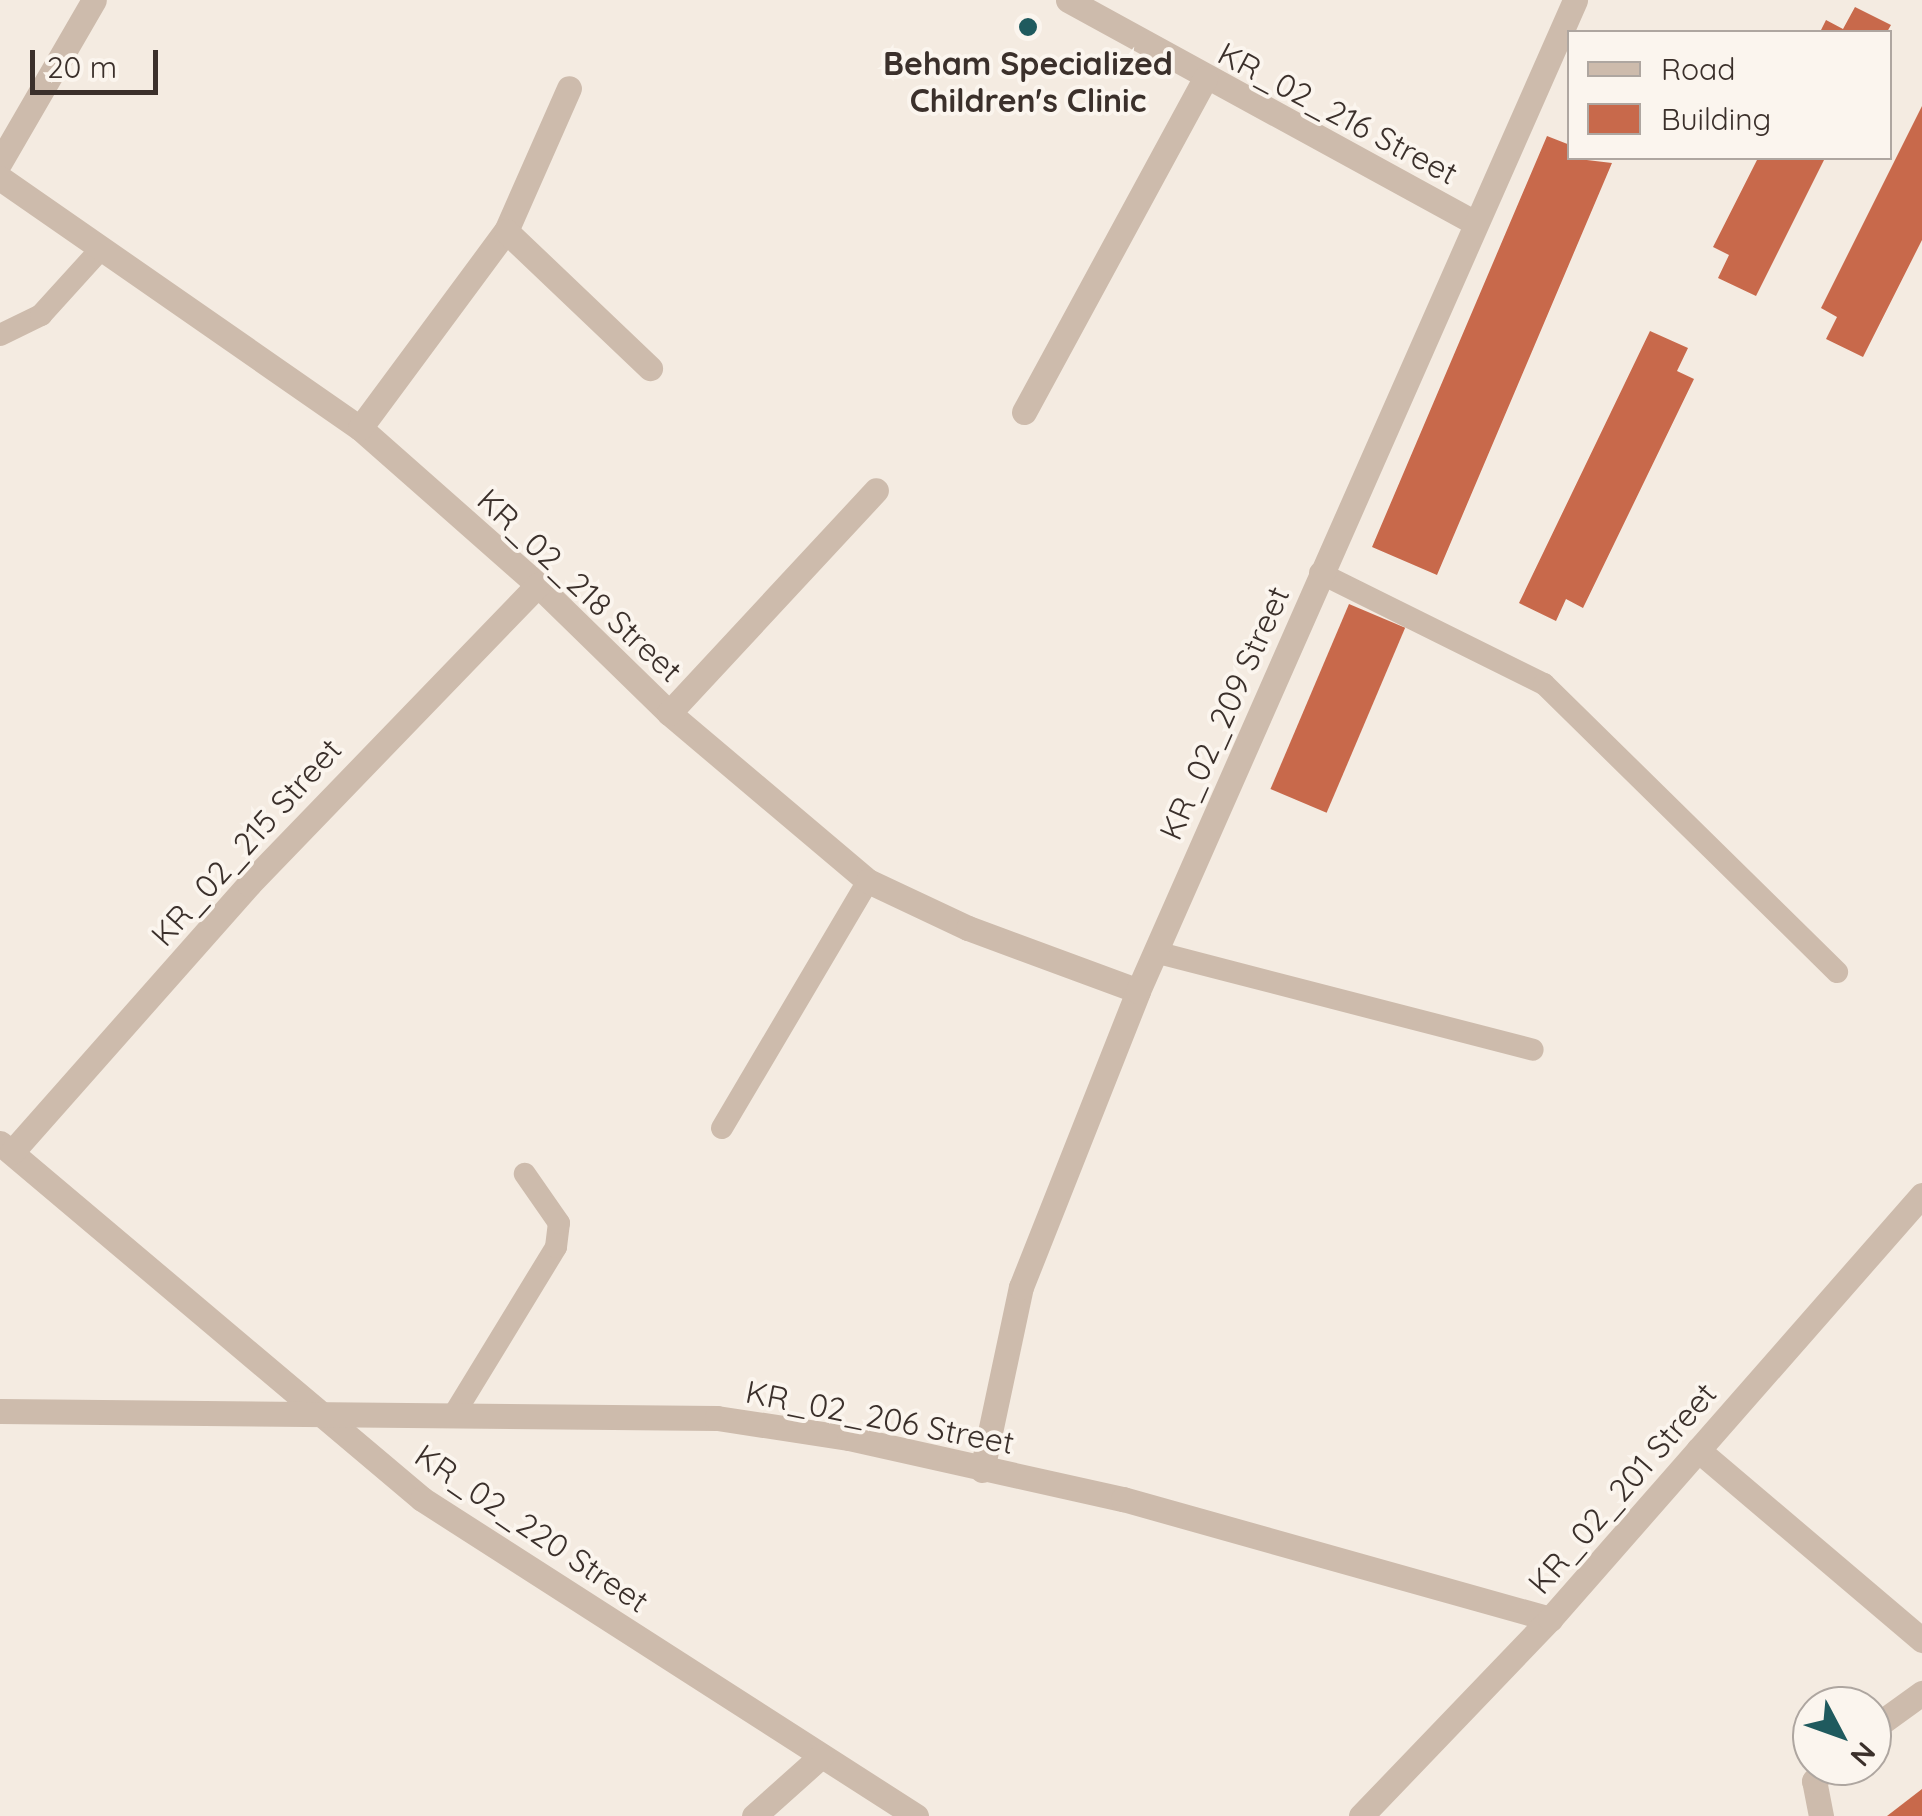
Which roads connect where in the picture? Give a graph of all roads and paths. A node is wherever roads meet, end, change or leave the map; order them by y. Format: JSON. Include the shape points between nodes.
{"nodes":[{"id":1,"x":94,"y":0,"type":"edge"},
{"id":2,"x":1068,"y":0,"type":"edge"},
{"id":3,"x":1575,"y":0,"type":"edge"},
{"id":4,"x":1205,"y":78,"type":"junction"},
{"id":5,"x":568,"y":88,"type":"dead end"},
{"id":6,"x":0,"y":162,"type":"edge"},
{"id":7,"x":0,"y":178,"type":"edge"},
{"id":8,"x":1473,"y":222,"type":"junction"},
{"id":9,"x":506,"y":231,"type":"junction"},
{"id":10,"x":98,"y":250,"type":"junction"},
{"id":11,"x":0,"y":336,"type":"edge"},
{"id":12,"x":650,"y":368,"type":"dead end"},
{"id":13,"x":1024,"y":412,"type":"dead end"},
{"id":14,"x":360,"y":428,"type":"junction"},
{"id":15,"x":876,"y":490,"type":"dead end"},
{"id":16,"x":1320,"y":573,"type":"junction"},
{"id":17,"x":538,"y":584,"type":"junction"},
{"id":18,"x":668,"y":713,"type":"junction"},
{"id":19,"x":868,"y":881,"type":"junction"},
{"id":20,"x":1156,"y":952,"type":"junction"},
{"id":21,"x":1837,"y":972,"type":"dead end"},
{"id":22,"x":1138,"y":991,"type":"junction"},
{"id":23,"x":1533,"y":1050,"type":"dead end"},
{"id":24,"x":722,"y":1128,"type":"dead end"},
{"id":25,"x":6,"y":1147,"type":"edge"},
{"id":26,"x":525,"y":1174,"type":"dead end"},
{"id":27,"x":1922,"y":1195,"type":"edge"},
{"id":28,"x":0,"y":1411,"type":"edge"},
{"id":29,"x":456,"y":1411,"type":"junction"},
{"id":30,"x":327,"y":1419,"type":"junction"},
{"id":31,"x":1698,"y":1450,"type":"junction"},
{"id":32,"x":982,"y":1470,"type":"junction"},
{"id":33,"x":1550,"y":1619,"type":"junction"},
{"id":34,"x":1922,"y":1640,"type":"edge"},
{"id":35,"x":1922,"y":1693,"type":"edge"},
{"id":36,"x":1892,"y":1715,"type":"edge"},
{"id":37,"x":821,"y":1756,"type":"junction"},
{"id":38,"x":1815,"y":1786,"type":"edge"},
{"id":39,"x":754,"y":1816,"type":"edge"},
{"id":40,"x":916,"y":1816,"type":"edge"},
{"id":41,"x":1361,"y":1816,"type":"edge"},
{"id":42,"x":1821,"y":1816,"type":"edge"}],
"edges":[{"from":1,"to":6,"type":"street"},
{"from":2,"to":4,"type":"street","name":"KR_02_216 Street"},
{"from":3,"to":8,"type":"street","name":"KR_02_209 Street"},
{"from":4,"to":8,"type":"street","name":"KR_02_216 Street"},
{"from":4,"to":13,"type":"street"},
{"from":5,"to":9,"type":"street"},
{"from":7,"to":10,"type":"street","name":"KR_02_218 Street"},
{"from":8,"to":16,"type":"street","name":"KR_02_209 Street"},
{"from":9,"to":12,"type":"street"},
{"from":9,"to":14,"type":"street"},
{"from":10,"to":11,"type":"lane","via":[[41,315]]},
{"from":10,"to":14,"type":"street","name":"KR_02_218 Street"},
{"from":14,"to":17,"type":"street","name":"KR_02_218 Street"},
{"from":15,"to":18,"type":"street"},
{"from":16,"to":20,"type":"street","name":"KR_02_209 Street"},
{"from":16,"to":21,"type":"lane","via":[[1544,684]]},
{"from":17,"to":18,"type":"street","name":"KR_02_218 Street"},
{"from":17,"to":25,"type":"street","name":"KR_02_215 Street"},
{"from":18,"to":19,"type":"street","name":"KR_02_218 Street"},
{"from":19,"to":22,"type":"street","name":"KR_02_218 Street","via":[[968,928]]},
{"from":19,"to":24,"type":"lane"},
{"from":20,"to":22,"type":"street","name":"KR_02_209 Street"},
{"from":20,"to":23,"type":"lane"},
{"from":22,"to":32,"type":"street","name":"KR_02_209 Street","via":[[1022,1287]]},
{"from":25,"to":30,"type":"street","name":"KR_02_220 Street"},
{"from":26,"to":29,"type":"lane","via":[[559,1223],[556,1247]]},
{"from":27,"to":31,"type":"street","name":"KR_02_201 Street"},
{"from":28,"to":30,"type":"street","name":"KR_02_206 Street"},
{"from":29,"to":30,"type":"street","name":"KR_02_206 Street"},
{"from":29,"to":32,"type":"street","name":"KR_02_206 Street","via":[[718,1418],[849,1438]]},
{"from":30,"to":37,"type":"street","name":"KR_02_220 Street","via":[[422,1499]]},
{"from":31,"to":33,"type":"street","name":"KR_02_201 Street"},
{"from":31,"to":34,"type":"street"},
{"from":32,"to":33,"type":"street","name":"KR_02_206 Street","via":[[1123,1499]]},
{"from":33,"to":41,"type":"street","name":"KR_02_201 Street"},
{"from":35,"to":36,"type":"street"},
{"from":37,"to":39,"type":"street"},
{"from":37,"to":40,"type":"street","name":"KR_02_220 Street"},
{"from":38,"to":42,"type":"street"}]}
